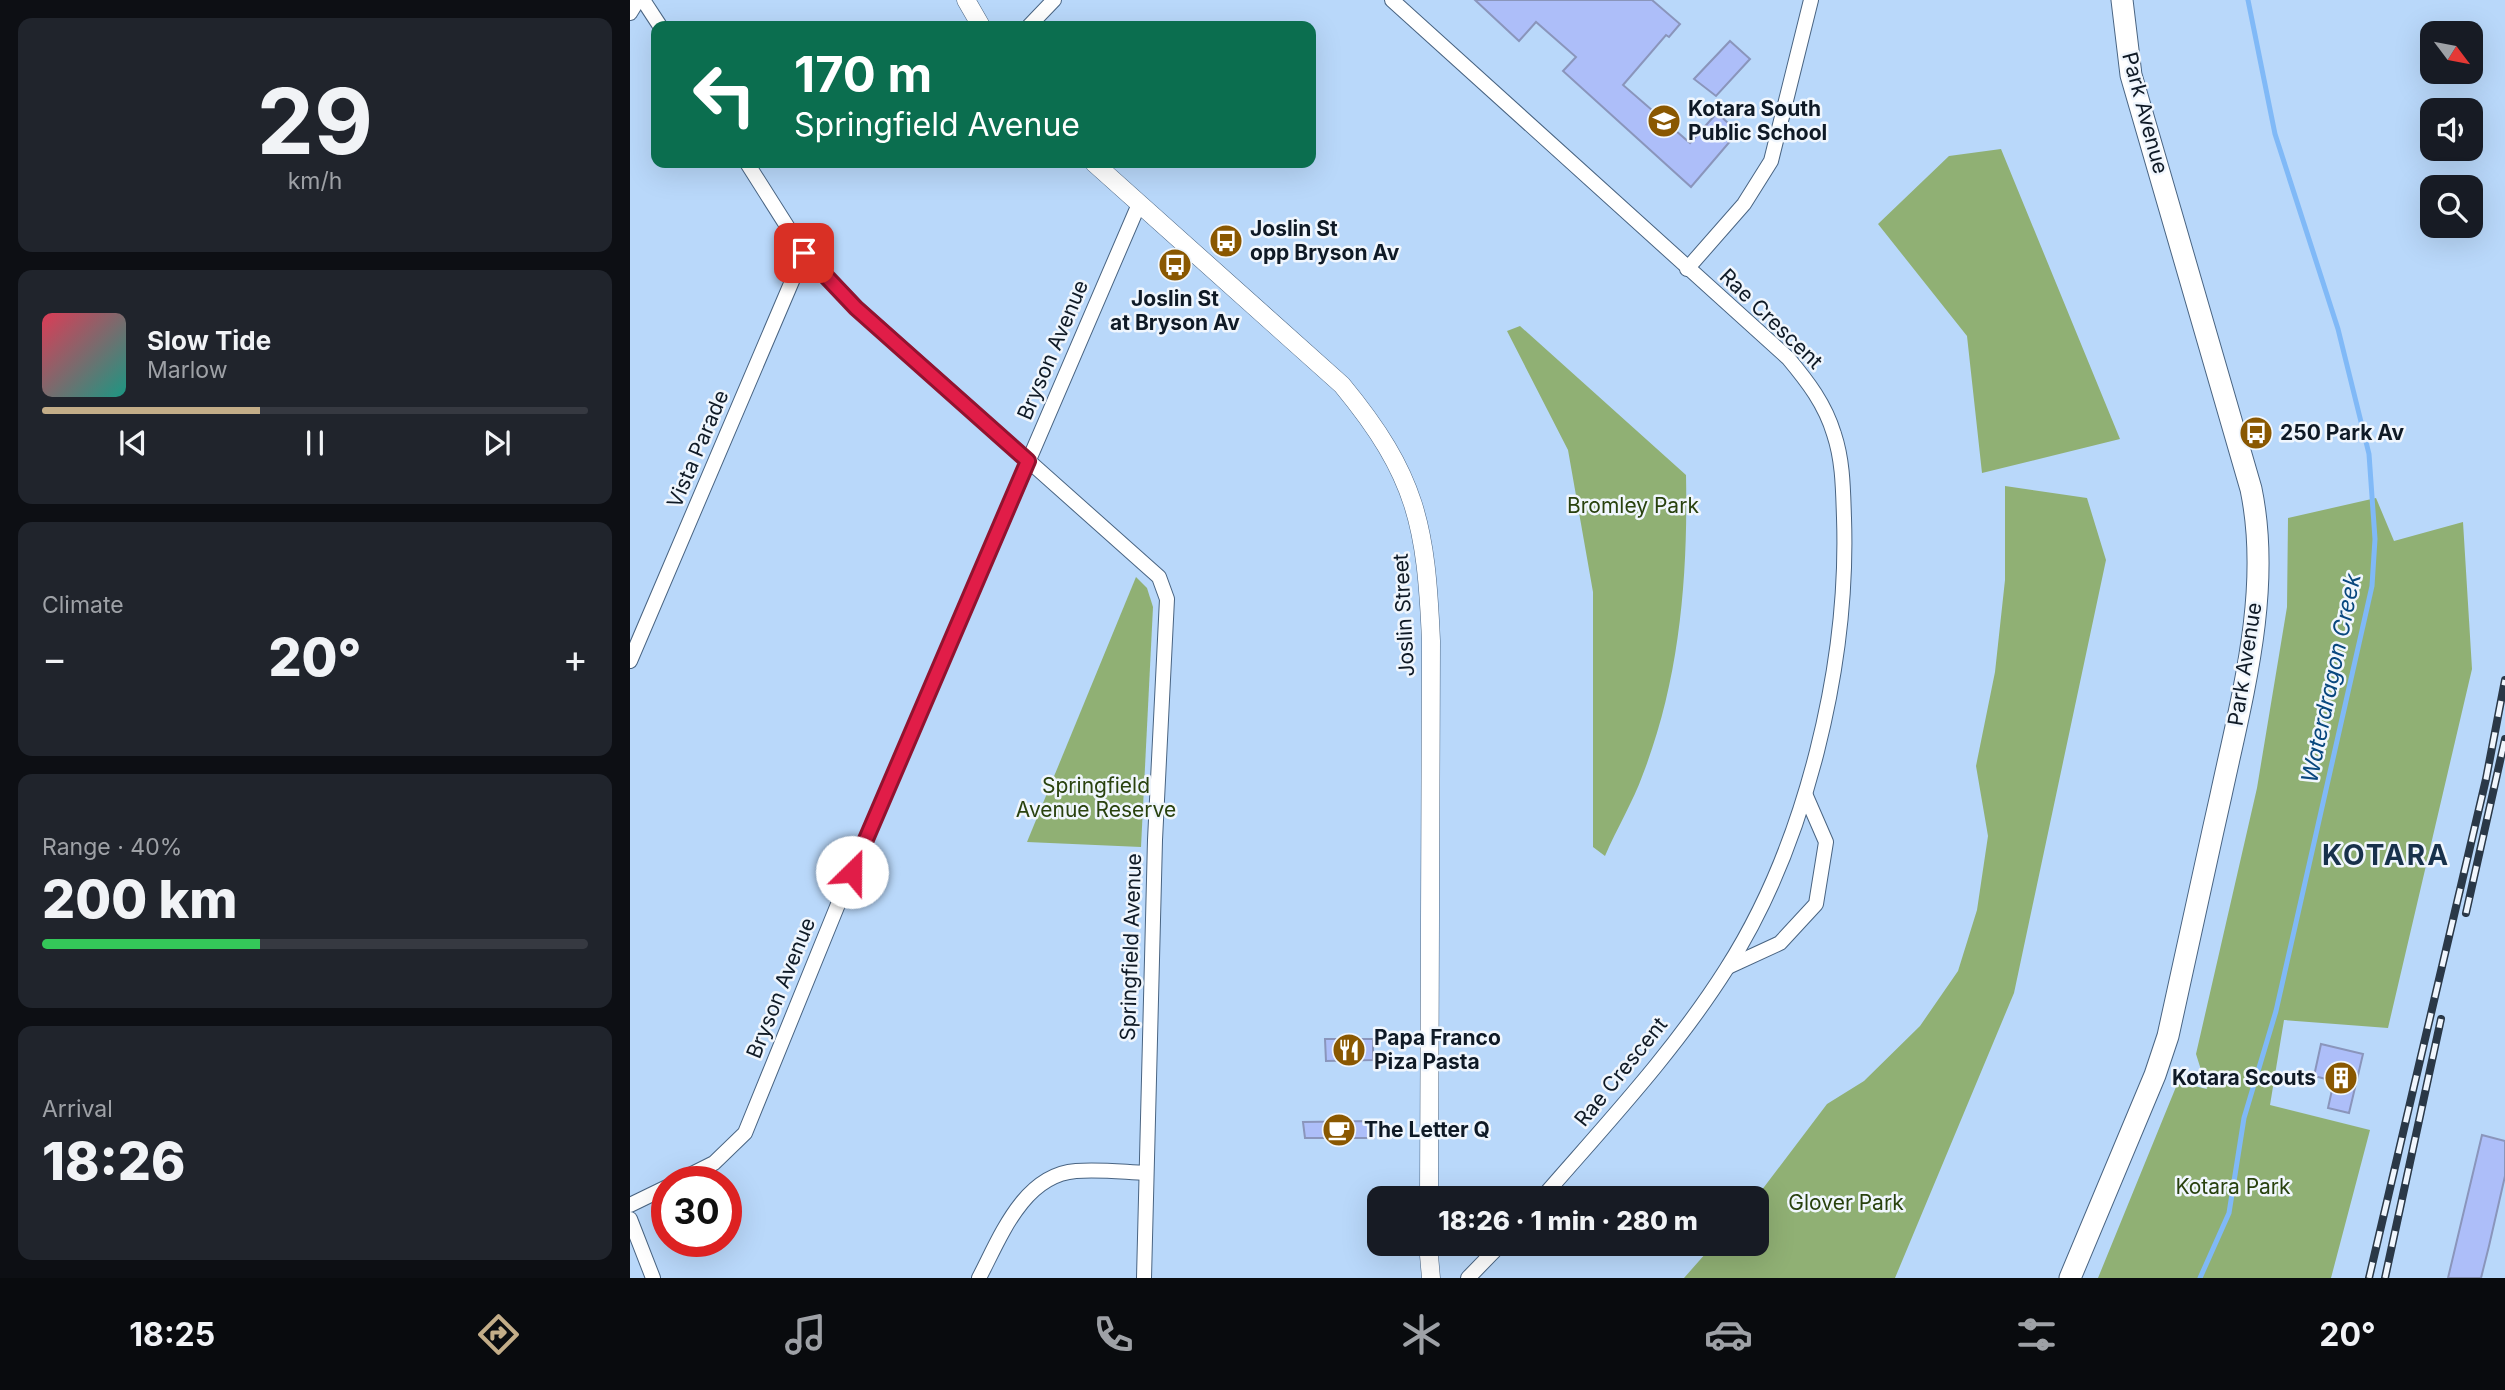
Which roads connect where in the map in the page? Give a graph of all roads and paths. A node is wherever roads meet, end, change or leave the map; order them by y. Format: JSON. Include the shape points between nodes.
{"nodes":[{"id":1,"x":641,"y":0,"type":"edge"},
{"id":2,"x":966,"y":0,"type":"edge"},
{"id":3,"x":1055,"y":0,"type":"edge"},
{"id":4,"x":1392,"y":0,"type":"edge"},
{"id":5,"x":1811,"y":0,"type":"edge"},
{"id":6,"x":2122,"y":0,"type":"edge"},
{"id":7,"x":630,"y":13,"type":"edge"},
{"id":8,"x":656,"y":21,"type":"edge"},
{"id":9,"x":978,"y":21,"type":"edge"},
{"id":10,"x":1035,"y":21,"type":"edge"},
{"id":11,"x":750,"y":168,"type":"edge"},
{"id":12,"x":1099,"y":168,"type":"edge"},
{"id":13,"x":1139,"y":204,"type":"junction"},
{"id":14,"x":804,"y":253,"type":"junction"},
{"id":15,"x":1688,"y":269,"type":"junction"},
{"id":16,"x":1028,"y":461,"type":"junction"},
{"id":17,"x":630,"y":662,"type":"edge"},
{"id":18,"x":1806,"y":796,"type":"junction"},
{"id":19,"x":1728,"y":967,"type":"junction"},
{"id":20,"x":708,"y":1166,"type":"edge"},
{"id":21,"x":1146,"y":1173,"type":"junction"},
{"id":22,"x":1429,"y":1186,"type":"edge"},
{"id":23,"x":1553,"y":1186,"type":"edge"},
{"id":24,"x":651,"y":1195,"type":"edge"},
{"id":25,"x":630,"y":1205,"type":"edge"},
{"id":26,"x":630,"y":1219,"type":"edge"},
{"id":27,"x":1429,"y":1256,"type":"edge"},
{"id":28,"x":1489,"y":1256,"type":"edge"},
{"id":29,"x":653,"y":1278,"type":"edge"},
{"id":30,"x":979,"y":1278,"type":"edge"},
{"id":31,"x":1144,"y":1278,"type":"edge"},
{"id":32,"x":1431,"y":1278,"type":"edge"},
{"id":33,"x":1468,"y":1278,"type":"edge"},
{"id":34,"x":2070,"y":1278,"type":"edge"}],
"edges":[{"from":1,"to":7,"type":"street"},
{"from":1,"to":8,"type":"street"},
{"from":2,"to":9,"type":"street"},
{"from":3,"to":10,"type":"street"},
{"from":4,"to":15,"type":"street","name":"Rae Crescent"},
{"from":5,"to":15,"type":"street","via":[[1771,161],[1744,204]]},
{"from":6,"to":34,"type":"main road","name":"Park Avenue","via":[[2131,75],[2253,498],[2256,616],[2168,1035]]},
{"from":11,"to":14,"type":"street","name":"Springfield Avenue"},
{"from":12,"to":13,"type":"street","name":"Joslin Street"},
{"from":13,"to":16,"type":"street","name":"Bryson Avenue"},
{"from":13,"to":22,"type":"street","name":"Joslin Street","via":[[1342,385],[1375,425],[1401,469],[1418,513],[1431,640]]},
{"from":14,"to":16,"type":"street","name":"Springfield Avenue","via":[[856,308]]},
{"from":14,"to":17,"type":"street","name":"Vista Parade"},
{"from":15,"to":18,"type":"street","name":"Rae Crescent","via":[[1788,358],[1818,394],[1842,467],[1845,553],[1839,640]]},
{"from":16,"to":20,"type":"street","name":"Bryson Avenue","via":[[745,1133]]},
{"from":16,"to":21,"type":"street","name":"Springfield Avenue","via":[[1159,577],[1167,599]]},
{"from":18,"to":19,"type":"street","name":"Rae Crescent","via":[[1770,886]]},
{"from":18,"to":19,"type":"street","name":"Rae Crescent","via":[[1826,842],[1816,904],[1780,943]]},
{"from":19,"to":23,"type":"street","name":"Rae Crescent","via":[[1636,1092]]},
{"from":21,"to":30,"type":"street","via":[[1074,1171],[1041,1183],[1015,1213]]},
{"from":21,"to":31,"type":"street","name":"Springfield Avenue"},
{"from":24,"to":25,"type":"street"},
{"from":26,"to":29,"type":"street"},
{"from":27,"to":32,"type":"street"},
{"from":28,"to":33,"type":"street"}]}
